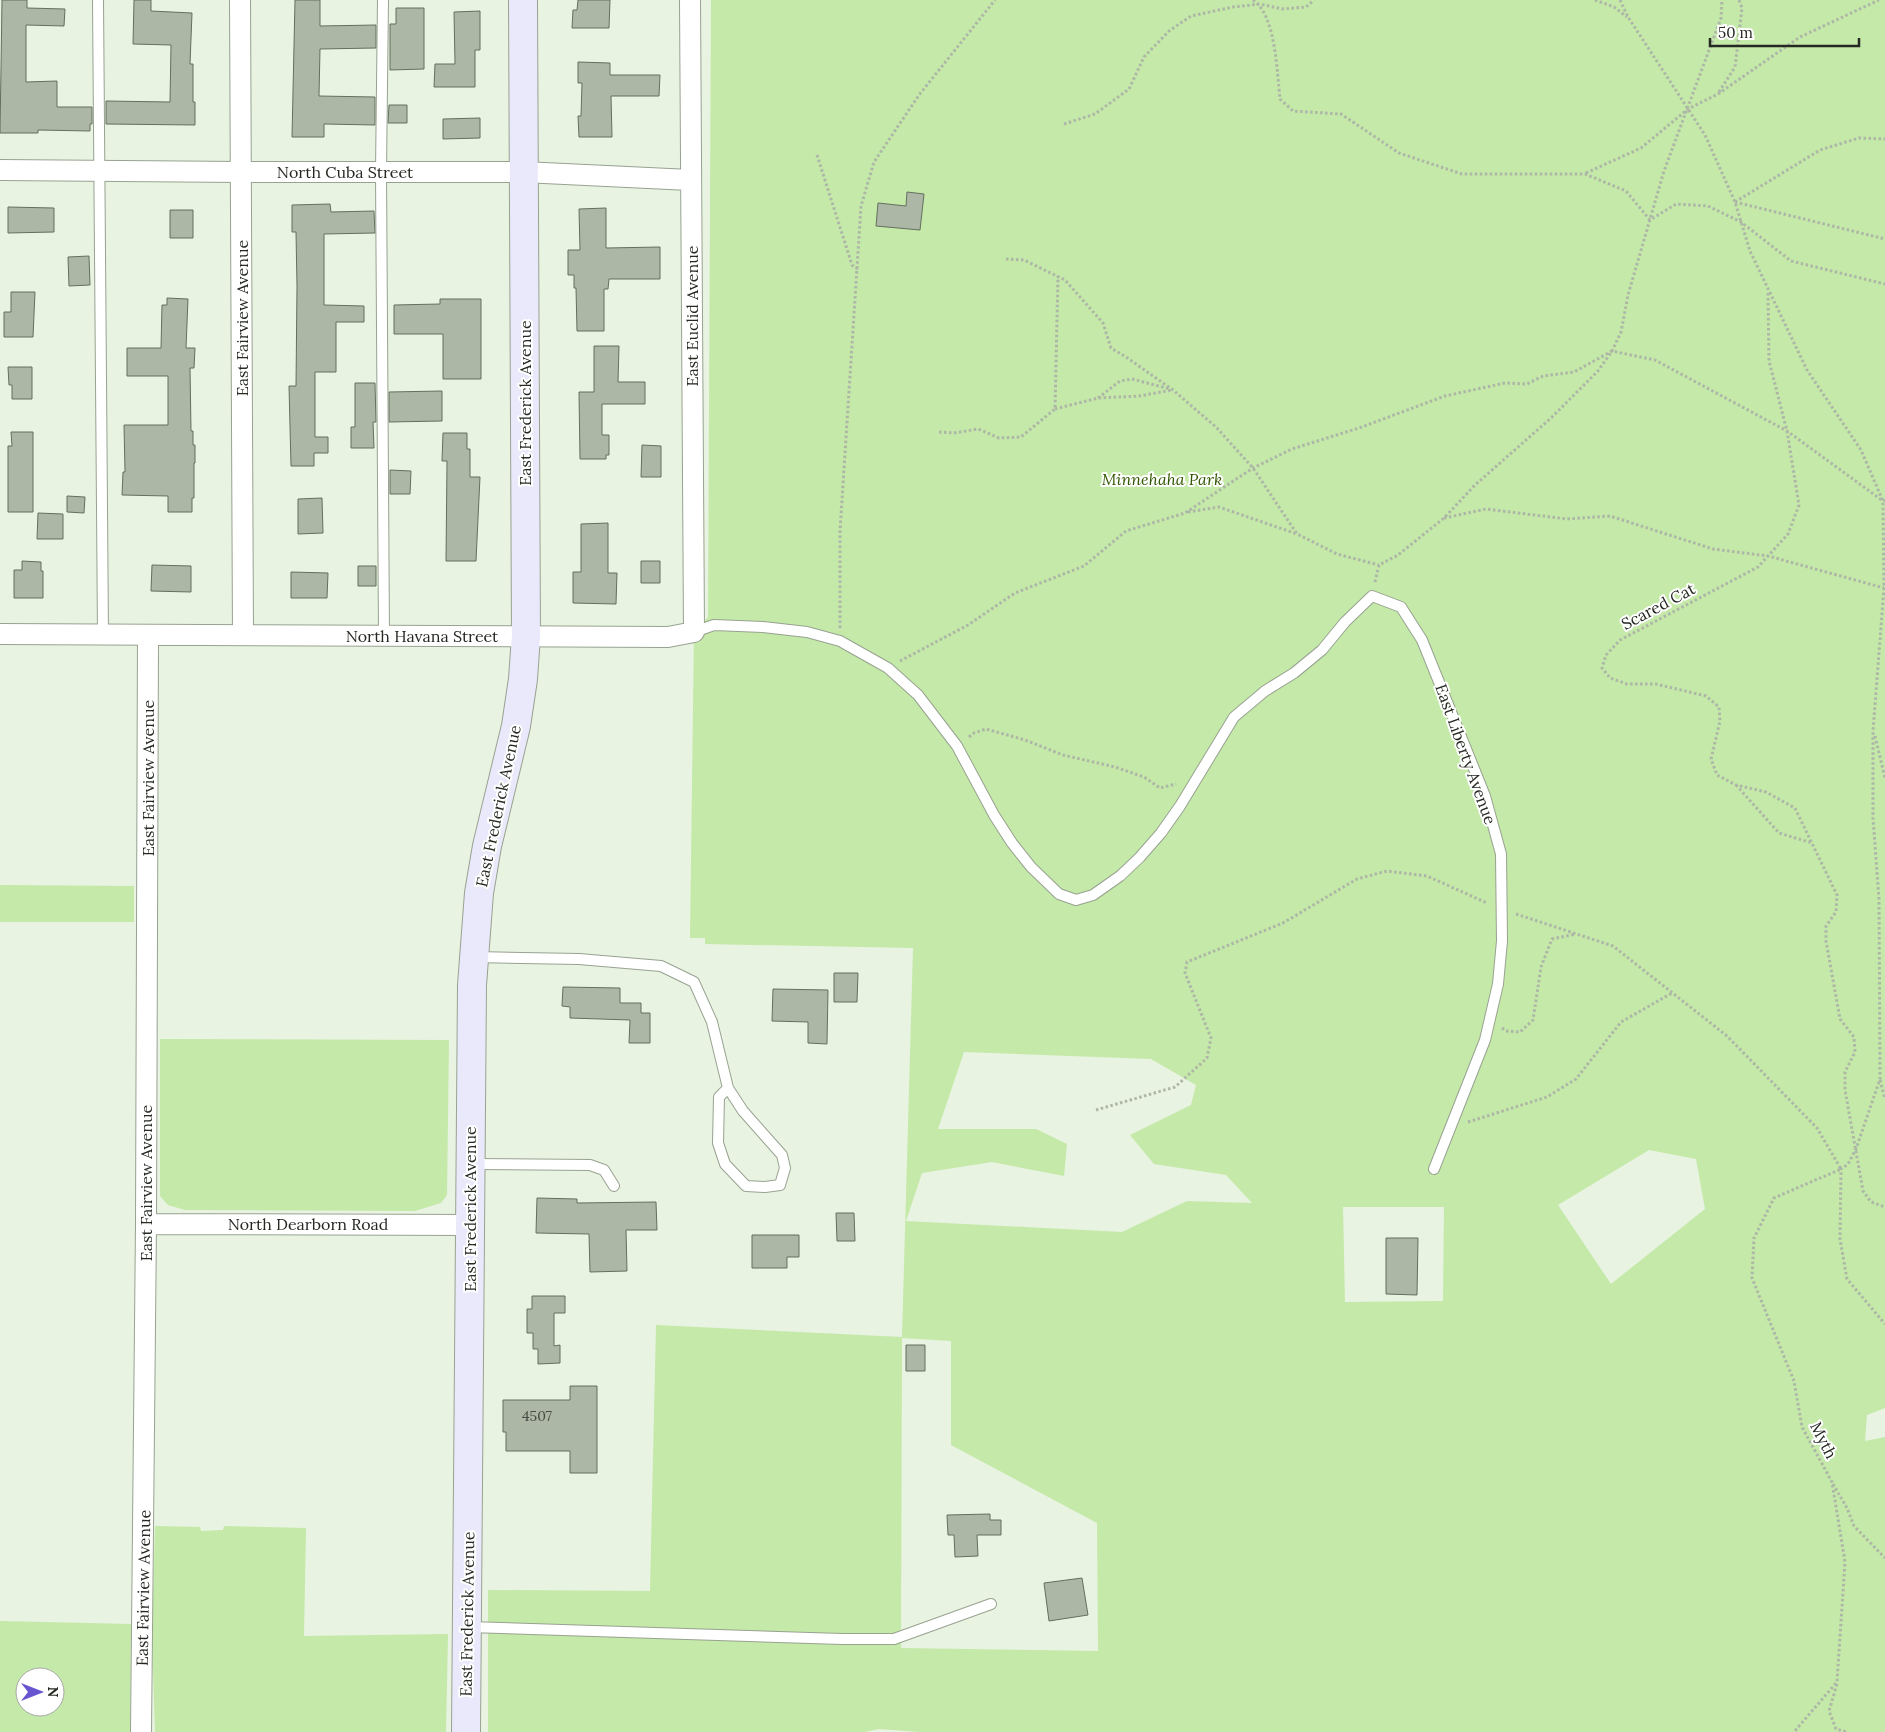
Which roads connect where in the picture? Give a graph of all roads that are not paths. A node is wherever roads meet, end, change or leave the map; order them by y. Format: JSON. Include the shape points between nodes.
{"nodes":[{"id":1,"x":98,"y":0,"type":"edge"},
{"id":2,"x":240,"y":0,"type":"edge"},
{"id":3,"x":382,"y":0,"type":"edge"},
{"id":4,"x":523,"y":0,"type":"edge"},
{"id":5,"x":690,"y":0,"type":"edge"},
{"id":6,"x":0,"y":170,"type":"edge"},
{"id":7,"x":99,"y":170,"type":"junction"},
{"id":8,"x":241,"y":172,"type":"junction"},
{"id":9,"x":381,"y":172,"type":"junction"},
{"id":10,"x":523,"y":172,"type":"junction"},
{"id":11,"x":690,"y":180,"type":"junction"},
{"id":12,"x":1372,"y":596,"type":"joint"},
{"id":13,"x":694,"y":632,"type":"junction"},
{"id":14,"x":0,"y":634,"type":"edge"},
{"id":15,"x":103,"y":635,"type":"junction"},
{"id":16,"x":148,"y":635,"type":"junction"},
{"id":17,"x":244,"y":635,"type":"junction"},
{"id":18,"x":384,"y":636,"type":"junction"},
{"id":19,"x":526,"y":636,"type":"junction"},
{"id":20,"x":474,"y":957,"type":"junction"},
{"id":21,"x":728,"y":1088,"type":"junction"},
{"id":22,"x":470,"y":1164,"type":"junction"},
{"id":23,"x":1434,"y":1169,"type":"dead end"},
{"id":24,"x":614,"y":1186,"type":"dead end"},
{"id":25,"x":146,"y":1224,"type":"junction"},
{"id":26,"x":470,"y":1224,"type":"junction"},
{"id":27,"x":991,"y":1604,"type":"dead end"},
{"id":28,"x":467,"y":1627,"type":"junction"},
{"id":29,"x":141,"y":1732,"type":"edge"},
{"id":30,"x":466,"y":1732,"type":"edge"}],
"edges":[{"from":1,"to":7,"type":"lane"},
{"from":2,"to":8,"type":"street","name":"East Fairview Avenue"},
{"from":3,"to":9,"type":"lane"},
{"from":4,"to":10,"type":"main road","name":"East Frederick Avenue"},
{"from":5,"to":11,"type":"street","name":"East Euclid Avenue"},
{"from":6,"to":7,"type":"street","name":"North Cuba Street"},
{"from":7,"to":8,"type":"street","name":"North Cuba Street"},
{"from":7,"to":15,"type":"lane"},
{"from":8,"to":9,"type":"street","name":"North Cuba Street"},
{"from":8,"to":17,"type":"street","name":"East Fairview Avenue"},
{"from":9,"to":10,"type":"street","name":"North Cuba Street"},
{"from":9,"to":18,"type":"lane"},
{"from":10,"to":11,"type":"street","name":"North Cuba Street"},
{"from":10,"to":19,"type":"main road","name":"East Frederick Avenue"},
{"from":11,"to":13,"type":"street","name":"East Euclid Avenue"},
{"from":12,"to":13,"type":"lane","name":"North Havana Street","via":[[1322,650],[1234,717],[1180,806],[1140,857],[1093,895],[1076,900],[1059,894],[1045,882],[1012,843],[957,746],[918,695],[888,668],[840,641],[808,632],[714,625]]},
{"from":12,"to":23,"type":"lane","name":"East Liberty Avenue","via":[[1401,607],[1425,648],[1485,796],[1501,854],[1502,941],[1498,984],[1486,1040]]},
{"from":13,"to":19,"type":"street","name":"North Havana Street","via":[[668,637]]},
{"from":14,"to":15,"type":"street","name":"North Havana Street"},
{"from":15,"to":16,"type":"street","name":"North Havana Street"},
{"from":16,"to":17,"type":"street","name":"North Havana Street"},
{"from":16,"to":25,"type":"street","name":"East Fairview Avenue"},
{"from":17,"to":18,"type":"street","name":"North Havana Street"},
{"from":18,"to":19,"type":"street","name":"North Havana Street"},
{"from":19,"to":20,"type":"main road","name":"East Frederick Avenue","via":[[516,726],[487,846]]},
{"from":20,"to":21,"type":"lane","via":[[579,959],[661,966],[694,982],[712,1022]]},
{"from":20,"to":22,"type":"main road","name":"East Frederick Avenue"},
{"from":21,"to":21,"type":"lane","via":[[742,1111],[782,1155],[785,1168],[780,1185],[746,1186],[725,1164],[718,1144],[719,1096]]},
{"from":22,"to":24,"type":"lane","via":[[590,1165],[604,1170]]},
{"from":22,"to":26,"type":"main road","name":"East Frederick Avenue"},
{"from":25,"to":26,"type":"street","name":"North Dearborn Road"},
{"from":25,"to":29,"type":"street","name":"East Fairview Avenue"},
{"from":26,"to":28,"type":"main road","name":"East Frederick Avenue"},
{"from":27,"to":28,"type":"lane","via":[[894,1639]]},
{"from":28,"to":30,"type":"main road","name":"East Frederick Avenue"}]}
